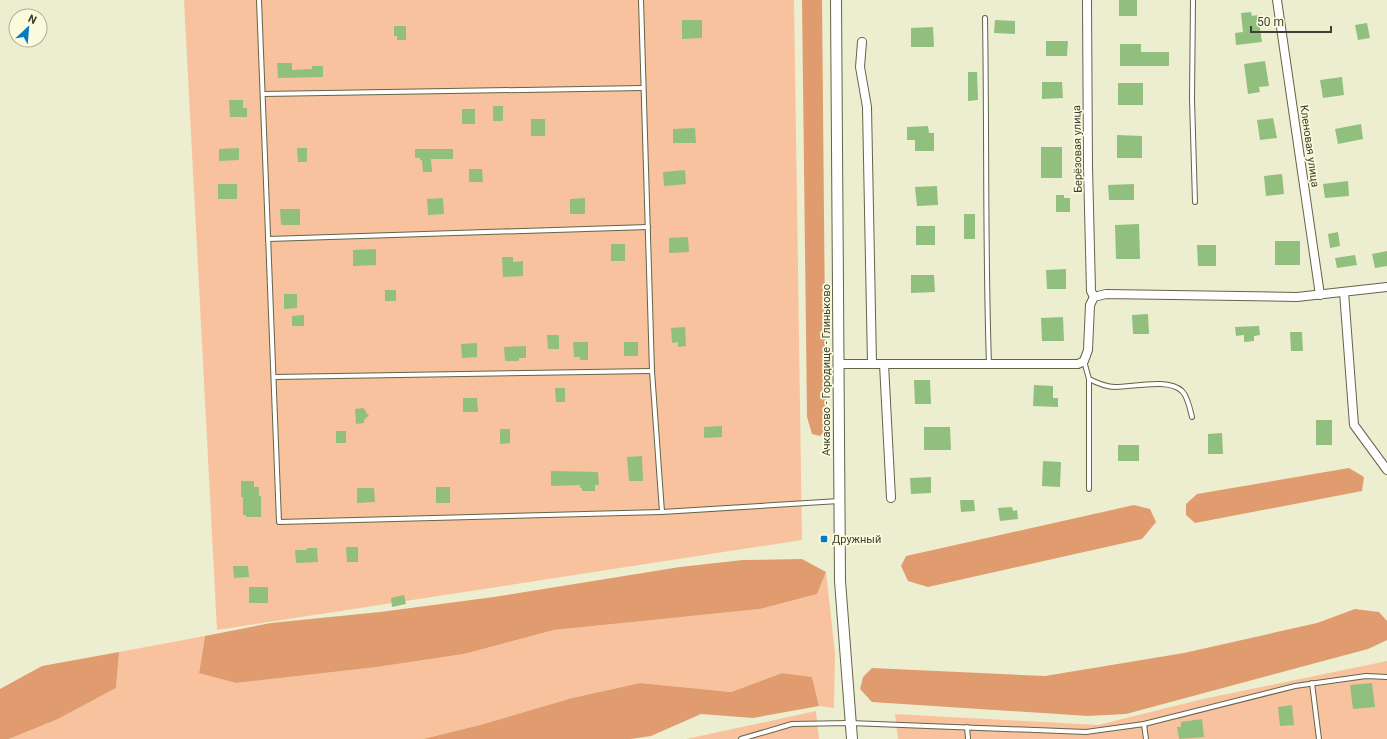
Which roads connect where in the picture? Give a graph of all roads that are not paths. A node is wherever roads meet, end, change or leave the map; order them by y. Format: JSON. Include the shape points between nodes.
{"nodes":[{"id":1,"x":259,"y":0,"type":"edge"},
{"id":2,"x":641,"y":0,"type":"edge"},
{"id":3,"x":836,"y":0,"type":"edge"},
{"id":4,"x":1087,"y":0,"type":"edge"},
{"id":5,"x":1193,"y":0,"type":"edge"},
{"id":6,"x":1277,"y":0,"type":"edge"},
{"id":7,"x":985,"y":18,"type":"dead end"},
{"id":8,"x":862,"y":42,"type":"dead end"},
{"id":9,"x":643,"y":88,"type":"junction"},
{"id":10,"x":263,"y":94,"type":"junction"},
{"id":11,"x":1194,"y":202,"type":"dead end"},
{"id":12,"x":648,"y":227,"type":"junction"},
{"id":13,"x":268,"y":239,"type":"junction"},
{"id":14,"x":1387,"y":287,"type":"edge"},
{"id":15,"x":1344,"y":292,"type":"junction"},
{"id":16,"x":1320,"y":295,"type":"junction"},
{"id":17,"x":1094,"y":297,"type":"junction"},
{"id":18,"x":1084,"y":361,"type":"junction"},
{"id":19,"x":838,"y":364,"type":"junction"},
{"id":20,"x":872,"y":364,"type":"junction"},
{"id":21,"x":884,"y":364,"type":"junction"},
{"id":22,"x":990,"y":364,"type":"junction"},
{"id":23,"x":652,"y":371,"type":"junction"},
{"id":24,"x":274,"y":377,"type":"junction"},
{"id":25,"x":1089,"y":379,"type":"junction"},
{"id":26,"x":1192,"y":417,"type":"dead end"},
{"id":27,"x":1387,"y":470,"type":"edge"},
{"id":28,"x":1089,"y":489,"type":"dead end"},
{"id":29,"x":891,"y":498,"type":"dead end"},
{"id":30,"x":839,"y":501,"type":"junction"},
{"id":31,"x":662,"y":512,"type":"junction"},
{"id":32,"x":1387,"y":677,"type":"edge"},
{"id":33,"x":1312,"y":683,"type":"junction"},
{"id":34,"x":850,"y":723,"type":"junction"},
{"id":35,"x":1144,"y":724,"type":"junction"},
{"id":36,"x":967,"y":727,"type":"junction"},
{"id":37,"x":741,"y":739,"type":"edge"},
{"id":38,"x":852,"y":739,"type":"edge"},
{"id":39,"x":968,"y":739,"type":"edge"},
{"id":40,"x":1146,"y":739,"type":"edge"},
{"id":41,"x":1319,"y":739,"type":"edge"}],
"edges":[{"from":1,"to":10,"type":"lane"},
{"from":2,"to":9,"type":"lane"},
{"from":3,"to":19,"type":"street","name":"Ачкасово - Городище - Глиньково"},
{"from":4,"to":17,"type":"street","name":"Берёзовая улица","via":[[1088,167],[1091,291]]},
{"from":5,"to":11,"type":"lane"},
{"from":6,"to":16,"type":"street","name":"Кленовая улица"},
{"from":7,"to":22,"type":"lane","via":[[986,248]]},
{"from":8,"to":20,"type":"street","via":[[860,68],[867,107]]},
{"from":9,"to":10,"type":"lane"},
{"from":9,"to":12,"type":"lane"},
{"from":10,"to":13,"type":"lane"},
{"from":12,"to":13,"type":"lane"},
{"from":12,"to":23,"type":"lane"},
{"from":13,"to":24,"type":"lane"},
{"from":14,"to":15,"type":"street"},
{"from":15,"to":16,"type":"street"},
{"from":15,"to":27,"type":"street","via":[[1354,425]]},
{"from":16,"to":17,"type":"street","via":[[1297,297],[1106,294]]},
{"from":17,"to":18,"type":"street","via":[[1090,305],[1088,350]]},
{"from":18,"to":22,"type":"street","via":[[1078,364]]},
{"from":18,"to":25,"type":"lane"},
{"from":19,"to":20,"type":"street"},
{"from":19,"to":30,"type":"street","name":"Ачкасово - Городище - Глиньково"},
{"from":20,"to":21,"type":"street"},
{"from":21,"to":22,"type":"street"},
{"from":21,"to":29,"type":"street"},
{"from":23,"to":24,"type":"lane"},
{"from":23,"to":31,"type":"lane"},
{"from":24,"to":31,"type":"lane","via":[[279,522]]},
{"from":25,"to":26,"type":"lane","via":[[1101,385],[1114,387],[1170,384],[1182,391]]},
{"from":25,"to":28,"type":"lane"},
{"from":30,"to":31,"type":"lane"},
{"from":30,"to":34,"type":"street","name":"Ачкасово - Городище - Глиньково","via":[[840,581]]},
{"from":32,"to":33,"type":"lane","via":[[1366,676]]},
{"from":33,"to":35,"type":"lane"},
{"from":33,"to":41,"type":"lane"},
{"from":34,"to":36,"type":"lane"},
{"from":34,"to":37,"type":"lane","via":[[792,724]]},
{"from":34,"to":38,"type":"street","name":"Ачкасово - Городище - Глиньково"},
{"from":35,"to":36,"type":"lane","via":[[1086,732]]},
{"from":35,"to":40,"type":"lane"},
{"from":36,"to":39,"type":"lane"}]}
